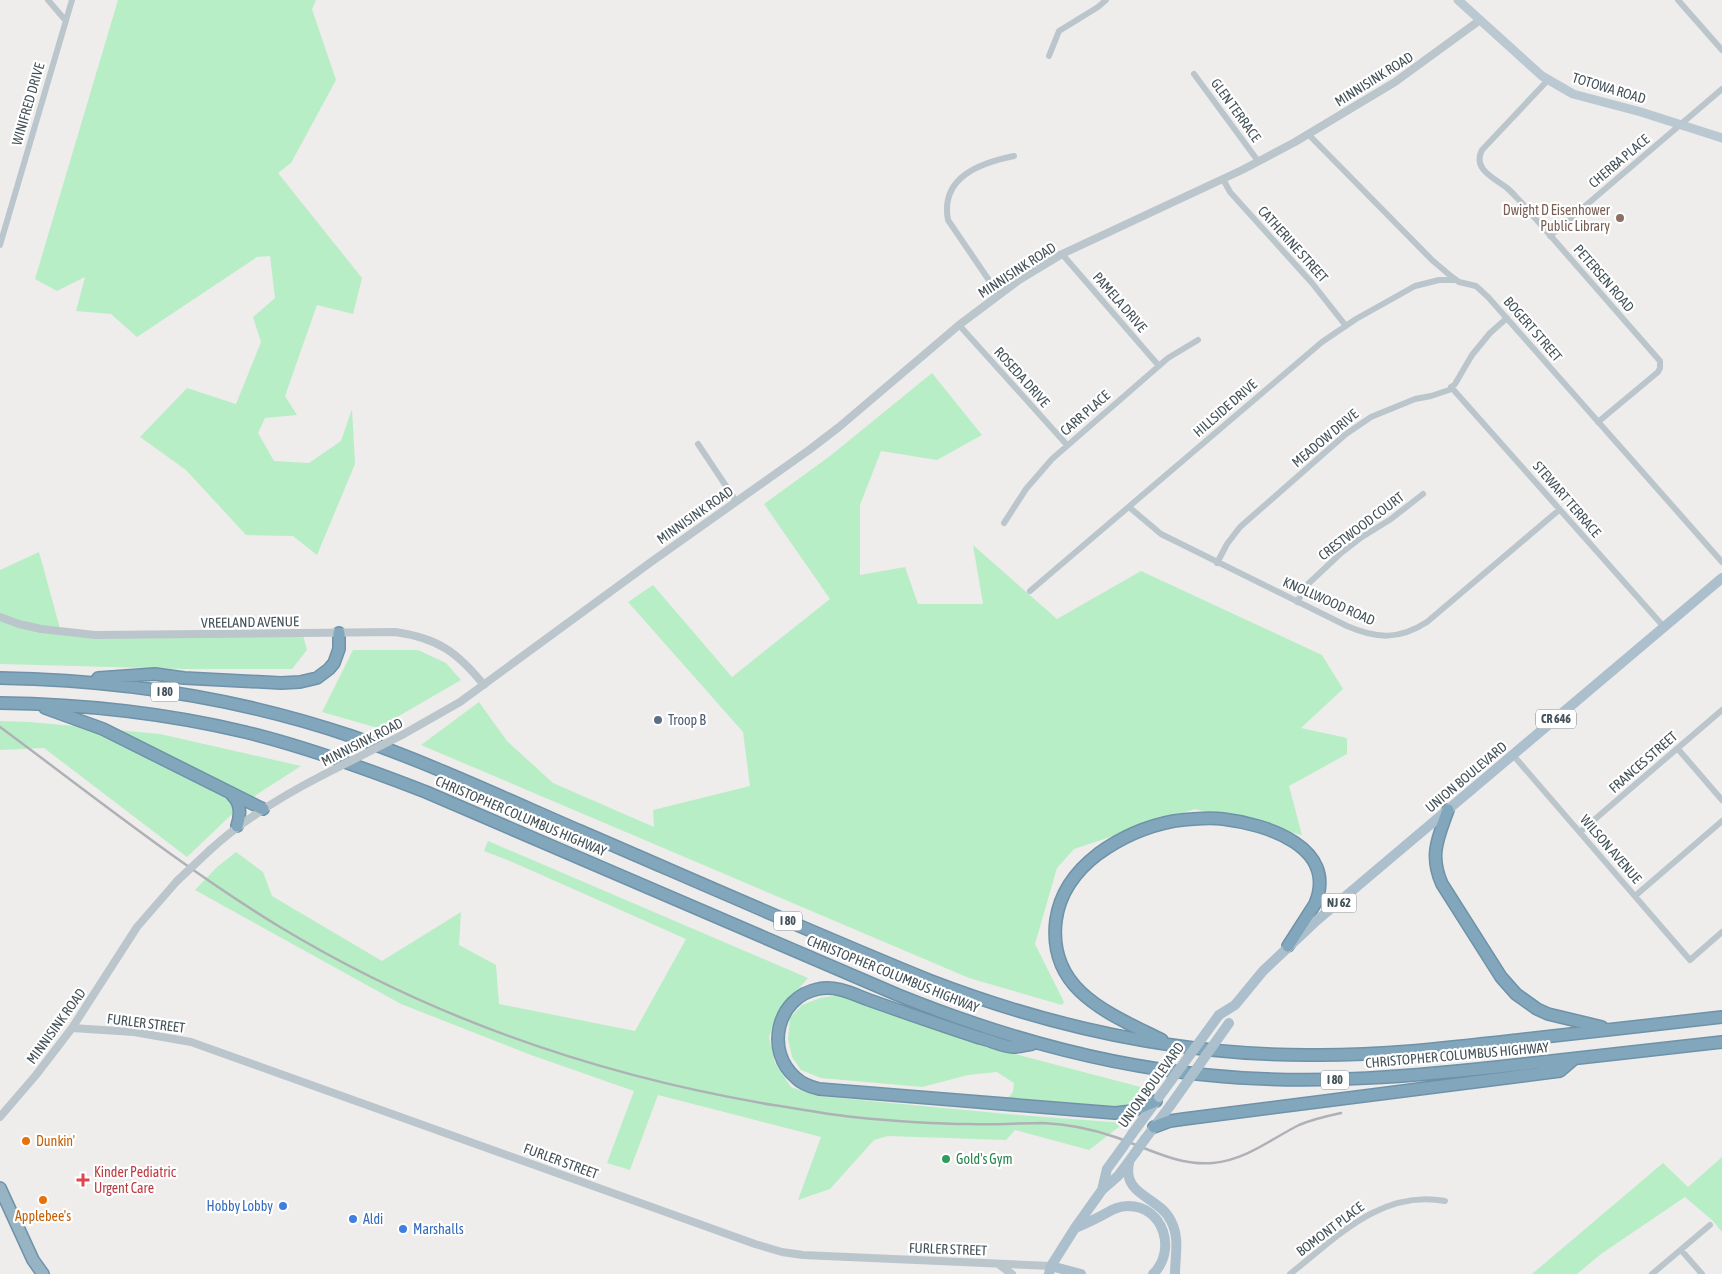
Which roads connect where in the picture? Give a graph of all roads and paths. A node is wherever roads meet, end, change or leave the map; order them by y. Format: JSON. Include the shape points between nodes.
{"nodes":[{"id":1,"x":48,"y":0,"type":"edge"},
{"id":2,"x":72,"y":0,"type":"edge"},
{"id":3,"x":1106,"y":0,"type":"edge"},
{"id":4,"x":1458,"y":0,"type":"edge"},
{"id":5,"x":1678,"y":0,"type":"edge"},
{"id":6,"x":1480,"y":20,"type":"junction"},
{"id":7,"x":66,"y":21,"type":"junction"},
{"id":8,"x":1722,"y":50,"type":"edge"},
{"id":9,"x":1049,"y":56,"type":"dead end"},
{"id":10,"x":1194,"y":74,"type":"dead end"},
{"id":11,"x":1548,"y":80,"type":"junction"},
{"id":12,"x":1722,"y":89,"type":"edge"},
{"id":13,"x":1681,"y":124,"type":"junction"},
{"id":14,"x":1308,"y":134,"type":"junction"},
{"id":15,"x":1722,"y":138,"type":"edge"},
{"id":16,"x":1014,"y":156,"type":"dead end"},
{"id":17,"x":1258,"y":161,"type":"junction"},
{"id":18,"x":1223,"y":179,"type":"junction"},
{"id":19,"x":1550,"y":236,"type":"junction"},
{"id":20,"x":0,"y":245,"type":"edge"},
{"id":21,"x":1062,"y":254,"type":"junction"},
{"id":22,"x":1456,"y":280,"type":"junction"},
{"id":23,"x":999,"y":295,"type":"junction"},
{"id":24,"x":1507,"y":318,"type":"junction"},
{"id":25,"x":959,"y":325,"type":"junction"},
{"id":26,"x":1346,"y":326,"type":"junction"},
{"id":27,"x":1198,"y":340,"type":"dead end"},
{"id":28,"x":1159,"y":366,"type":"junction"},
{"id":29,"x":1451,"y":388,"type":"junction"},
{"id":30,"x":1598,"y":422,"type":"junction"},
{"id":31,"x":698,"y":444,"type":"dead end"},
{"id":32,"x":1067,"y":445,"type":"junction"},
{"id":33,"x":1422,"y":494,"type":"dead end"},
{"id":34,"x":736,"y":501,"type":"junction"},
{"id":35,"x":1128,"y":507,"type":"junction"},
{"id":36,"x":1559,"y":510,"type":"junction"},
{"id":37,"x":1004,"y":522,"type":"dead end"},
{"id":38,"x":1722,"y":562,"type":"edge"},
{"id":39,"x":1217,"y":563,"type":"junction"},
{"id":40,"x":1722,"y":578,"type":"edge"},
{"id":41,"x":1030,"y":591,"type":"dead end"},
{"id":42,"x":1297,"y":602,"type":"junction"},
{"id":43,"x":0,"y":617,"type":"edge"},
{"id":44,"x":1664,"y":628,"type":"junction"},
{"id":45,"x":339,"y":633,"type":"junction"},
{"id":46,"x":0,"y":678,"type":"edge"},
{"id":47,"x":60,"y":680,"type":"junction"},
{"id":48,"x":484,"y":685,"type":"junction"},
{"id":49,"x":0,"y":703,"type":"edge"},
{"id":50,"x":33,"y":704,"type":"junction"},
{"id":51,"x":1722,"y":710,"type":"edge"},
{"id":52,"x":1678,"y":749,"type":"junction"},
{"id":53,"x":1513,"y":755,"type":"junction"},
{"id":54,"x":224,"y":790,"type":"junction"},
{"id":55,"x":1722,"y":800,"type":"edge"},
{"id":56,"x":263,"y":808,"type":"junction"},
{"id":57,"x":1448,"y":810,"type":"junction"},
{"id":58,"x":1722,"y":821,"type":"edge"},
{"id":59,"x":237,"y":826,"type":"junction"},
{"id":60,"x":1580,"y":832,"type":"junction"},
{"id":61,"x":1635,"y":896,"type":"junction"},
{"id":62,"x":1722,"y":932,"type":"edge"},
{"id":63,"x":1288,"y":946,"type":"junction"},
{"id":64,"x":1235,"y":1004,"type":"junction"},
{"id":65,"x":1722,"y":1017,"type":"edge"},
{"id":66,"x":72,"y":1028,"type":"junction"},
{"id":67,"x":1610,"y":1029,"type":"junction"},
{"id":68,"x":1722,"y":1042,"type":"edge"},
{"id":69,"x":1036,"y":1043,"type":"junction"},
{"id":70,"x":1172,"y":1045,"type":"junction"},
{"id":71,"x":1574,"y":1058,"type":"junction"},
{"id":72,"x":1158,"y":1099,"type":"junction"},
{"id":73,"x":0,"y":1117,"type":"edge"},
{"id":74,"x":1154,"y":1127,"type":"junction"},
{"id":75,"x":1132,"y":1156,"type":"junction"},
{"id":76,"x":0,"y":1188,"type":"edge"},
{"id":77,"x":1102,"y":1190,"type":"junction"},
{"id":78,"x":1445,"y":1200,"type":"dead end"},
{"id":79,"x":1710,"y":1225,"type":"dead end"},
{"id":80,"x":1074,"y":1228,"type":"junction"},
{"id":81,"x":1681,"y":1250,"type":"junction"},
{"id":82,"x":998,"y":1264,"type":"junction"},
{"id":83,"x":1050,"y":1270,"type":"edge"},
{"id":84,"x":43,"y":1274,"type":"edge"},
{"id":85,"x":1012,"y":1274,"type":"edge"},
{"id":86,"x":1042,"y":1274,"type":"edge"},
{"id":87,"x":1081,"y":1274,"type":"edge"},
{"id":88,"x":1153,"y":1274,"type":"edge"},
{"id":89,"x":1175,"y":1274,"type":"edge"},
{"id":90,"x":1290,"y":1274,"type":"edge"},
{"id":91,"x":1652,"y":1274,"type":"edge"},
{"id":92,"x":1702,"y":1274,"type":"edge"}],
"edges":[{"from":1,"to":7,"type":"street"},
{"from":2,"to":7,"type":"street","name":"WINIFRED DRIVE"},
{"from":3,"to":9,"type":"street","via":[[1059,31]]},
{"from":4,"to":6,"type":"main road","name":"TOTOWA ROAD"},
{"from":5,"to":8,"type":"street"},
{"from":6,"to":11,"type":"main road","name":"TOTOWA ROAD"},
{"from":6,"to":14,"type":"street","name":"MINNISINK ROAD","via":[[1396,82]]},
{"from":7,"to":20,"type":"street","name":"WINIFRED DRIVE"},
{"from":10,"to":17,"type":"street","name":"GLEN TERRACE"},
{"from":11,"to":13,"type":"main road","name":"TOTOWA ROAD","via":[[1573,94]]},
{"from":11,"to":19,"type":"street","name":"PETERSEN ROAD","via":[[1482,150],[1479,161],[1484,172],[1513,194]]},
{"from":12,"to":13,"type":"street","name":"CHERBA PLACE"},
{"from":13,"to":15,"type":"main road","name":"TOTOWA ROAD"},
{"from":13,"to":19,"type":"street","name":"CHERBA PLACE"},
{"from":14,"to":17,"type":"street","name":"MINNISINK ROAD"},
{"from":14,"to":22,"type":"street","name":"BOGERT STREET","via":[[1432,260]]},
{"from":16,"to":23,"type":"street","via":[[982,165],[964,176],[950,192],[947,206],[948,220]]},
{"from":17,"to":18,"type":"street","name":"MINNISINK ROAD"},
{"from":18,"to":21,"type":"street","name":"MINNISINK ROAD"},
{"from":18,"to":26,"type":"street","name":"CATHERINE STREET","via":[[1230,192]]},
{"from":19,"to":30,"type":"street","name":"PETERSEN ROAD","via":[[1660,361],[1658,372]]},
{"from":21,"to":23,"type":"street","name":"MINNISINK ROAD"},
{"from":21,"to":28,"type":"street","name":"PAMELA DRIVE"},
{"from":22,"to":24,"type":"street","name":"BOGERT STREET","via":[[1482,290]]},
{"from":22,"to":26,"type":"street","name":"HILLSIDE DRIVE","via":[[1415,286]]},
{"from":23,"to":25,"type":"street","name":"MINNISINK ROAD"},
{"from":24,"to":29,"type":"street","via":[[1472,355]]},
{"from":24,"to":30,"type":"street","name":"BOGERT STREET"},
{"from":25,"to":32,"type":"street","name":"ROSEDA DRIVE"},
{"from":25,"to":34,"type":"street","name":"MINNISINK ROAD","via":[[839,427]]},
{"from":26,"to":35,"type":"street","name":"HILLSIDE DRIVE","via":[[1307,354]]},
{"from":27,"to":28,"type":"street","name":"CARR PLACE"},
{"from":28,"to":32,"type":"street","name":"CARR PLACE"},
{"from":29,"to":36,"type":"street","name":"STEWART TERRACE"},
{"from":29,"to":39,"type":"street","name":"MEADOW DRIVE","via":[[1441,394],[1398,404],[1346,434],[1240,526]]},
{"from":30,"to":38,"type":"street","name":"BOGERT STREET"},
{"from":31,"to":34,"type":"street"},
{"from":32,"to":37,"type":"street","name":"CARR PLACE","via":[[1034,478]]},
{"from":33,"to":42,"type":"street","name":"CRESTWOOD COURT","via":[[1340,554],[1308,584]]},
{"from":34,"to":48,"type":"street","name":"MINNISINK ROAD"},
{"from":35,"to":39,"type":"street","name":"KNOLLWOOD ROAD","via":[[1161,534]]},
{"from":35,"to":41,"type":"street","name":"HILLSIDE DRIVE"},
{"from":36,"to":42,"type":"street","name":"KNOLLWOOD ROAD","via":[[1427,622],[1410,631],[1381,636],[1363,633]]},
{"from":36,"to":44,"type":"street","name":"STEWART TERRACE"},
{"from":39,"to":42,"type":"street","name":"KNOLLWOOD ROAD"},
{"from":40,"to":44,"type":"main road","name":"UNION BOULEVARD","number":"CR 646"},
{"from":43,"to":45,"type":"street","name":"VREELAND AVENUE","via":[[41,629],[96,635]]},
{"from":44,"to":53,"type":"main road","name":"UNION BOULEVARD","number":"CR 646"},
{"from":45,"to":47,"type":"highway","via":[[338,649],[330,669],[317,678],[300,682],[155,674]]},
{"from":45,"to":48,"type":"street","name":"VREELAND AVENUE","via":[[395,632],[425,638],[467,664]]},
{"from":46,"to":47,"type":"highway","name":"CHRISTOPHER COLUMBUS HIGHWAY","number":"I 80"},
{"from":47,"to":70,"type":"highway","name":"CHRISTOPHER COLUMBUS HIGHWAY","number":"I 80","via":[[215,700],[350,736],[437,769],[954,990],[1045,1020]]},
{"from":48,"to":56,"type":"street","name":"MINNISINK ROAD","bridge":true,"via":[[402,736]]},
{"from":49,"to":50,"type":"highway","name":"CHRISTOPHER COLUMBUS HIGHWAY","number":"I 80"},
{"from":50,"to":54,"type":"highway","via":[[103,729]]},
{"from":50,"to":69,"type":"highway","name":"CHRISTOPHER COLUMBUS HIGHWAY","number":"I 80","via":[[128,711],[199,722],[340,760],[426,792],[898,995],[979,1026]]},
{"from":51,"to":52,"type":"street","name":"FRANCES STREET"},
{"from":52,"to":55,"type":"street"},
{"from":52,"to":60,"type":"street","name":"FRANCES STREET"},
{"from":53,"to":57,"type":"main road","name":"UNION BOULEVARD","number":"CR 646"},
{"from":53,"to":60,"type":"street","name":"WILSON AVENUE"},
{"from":54,"to":56,"type":"highway"},
{"from":54,"to":59,"type":"highway","via":[[238,803]]},
{"from":56,"to":59,"type":"street","name":"MINNISINK ROAD"},
{"from":57,"to":63,"type":"main road","name":"UNION BOULEVARD","number":"NJ 62"},
{"from":57,"to":67,"type":"highway","via":[[1436,841],[1436,867],[1442,884],[1501,977],[1522,998],[1548,1014]]},
{"from":58,"to":61,"type":"street"},
{"from":59,"to":66,"type":"street","name":"MINNISINK ROAD","bridge":true,"via":[[177,881],[137,927]]},
{"from":60,"to":61,"type":"street","name":"WILSON AVENUE"},
{"from":61,"to":62,"type":"street","name":"WILSON AVENUE","via":[[1690,960]]},
{"from":63,"to":64,"type":"main road","name":"UNION BOULEVARD","number":"NJ 62"},
{"from":63,"to":70,"type":"highway","via":[[1316,904],[1320,881],[1317,866],[1308,853],[1283,836],[1238,821],[1188,819],[1130,835],[1092,859],[1074,876],[1056,918],[1056,938],[1064,969],[1075,988],[1093,1003]]},
{"from":64,"to":72,"type":"main road","name":"UNION BOULEVARD","number":"NJ 62","bridge":true,"via":[[1219,1016]]},
{"from":64,"to":74,"type":"main road","name":"UNION BOULEVARD","number":"NJ 62","bridge":true,"via":[[1229,1023]]},
{"from":65,"to":67,"type":"highway","name":"CHRISTOPHER COLUMBUS HIGHWAY","number":"I 80"},
{"from":66,"to":73,"type":"street","name":"MINNISINK ROAD"},
{"from":66,"to":82,"type":"street","name":"FURLER STREET","via":[[134,1032],[191,1042],[782,1252]]},
{"from":67,"to":70,"type":"highway","name":"CHRISTOPHER COLUMBUS HIGHWAY","number":"I 80","via":[[1349,1055],[1266,1054]]},
{"from":68,"to":71,"type":"highway","name":"CHRISTOPHER COLUMBUS HIGHWAY","number":"I 80"},
{"from":69,"to":71,"type":"highway","name":"CHRISTOPHER COLUMBUS HIGHWAY","number":"I 80","via":[[1165,1070],[1271,1080],[1401,1077]]},
{"from":69,"to":72,"type":"highway","via":[[1012,1047],[845,991],[827,988],[808,992],[792,1003],[782,1019],[777,1038],[780,1057],[791,1073],[819,1089],[1115,1113],[1132,1112]]},
{"from":71,"to":74,"type":"highway","via":[[1560,1071],[1184,1119]]},
{"from":72,"to":77,"type":"main road","name":"UNION BOULEVARD","number":"NJ 62","bridge":true,"via":[[1107,1169]]},
{"from":74,"to":75,"type":"main road","name":"UNION BOULEVARD","number":"NJ 62","bridge":true},
{"from":75,"to":77,"type":"main road","name":"UNION BOULEVARD","number":"NJ 62","via":[[1118,1176]]},
{"from":75,"to":89,"type":"main road","via":[[1128,1174],[1132,1186],[1164,1211],[1175,1228]]},
{"from":76,"to":84,"type":"highway","via":[[33,1260]]},
{"from":77,"to":80,"type":"main road","name":"UNION BOULEVARD","number":"NJ 62"},
{"from":78,"to":90,"type":"street","name":"BOMONT PLACE","via":[[1416,1199],[1380,1208],[1364,1216]]},
{"from":79,"to":81,"type":"street"},
{"from":80,"to":83,"type":"main road","name":"UNION BOULEVARD","number":"NJ 62"},
{"from":80,"to":88,"type":"main road","via":[[1118,1207],[1145,1210],[1161,1226],[1166,1242],[1163,1260]]},
{"from":81,"to":91,"type":"street"},
{"from":81,"to":92,"type":"street"},
{"from":82,"to":83,"type":"street","name":"FURLER STREET"},
{"from":82,"to":85,"type":"street"},
{"from":83,"to":86,"type":"main road","name":"UNION BOULEVARD","number":"NJ 62"},
{"from":83,"to":87,"type":"main road"}]}
